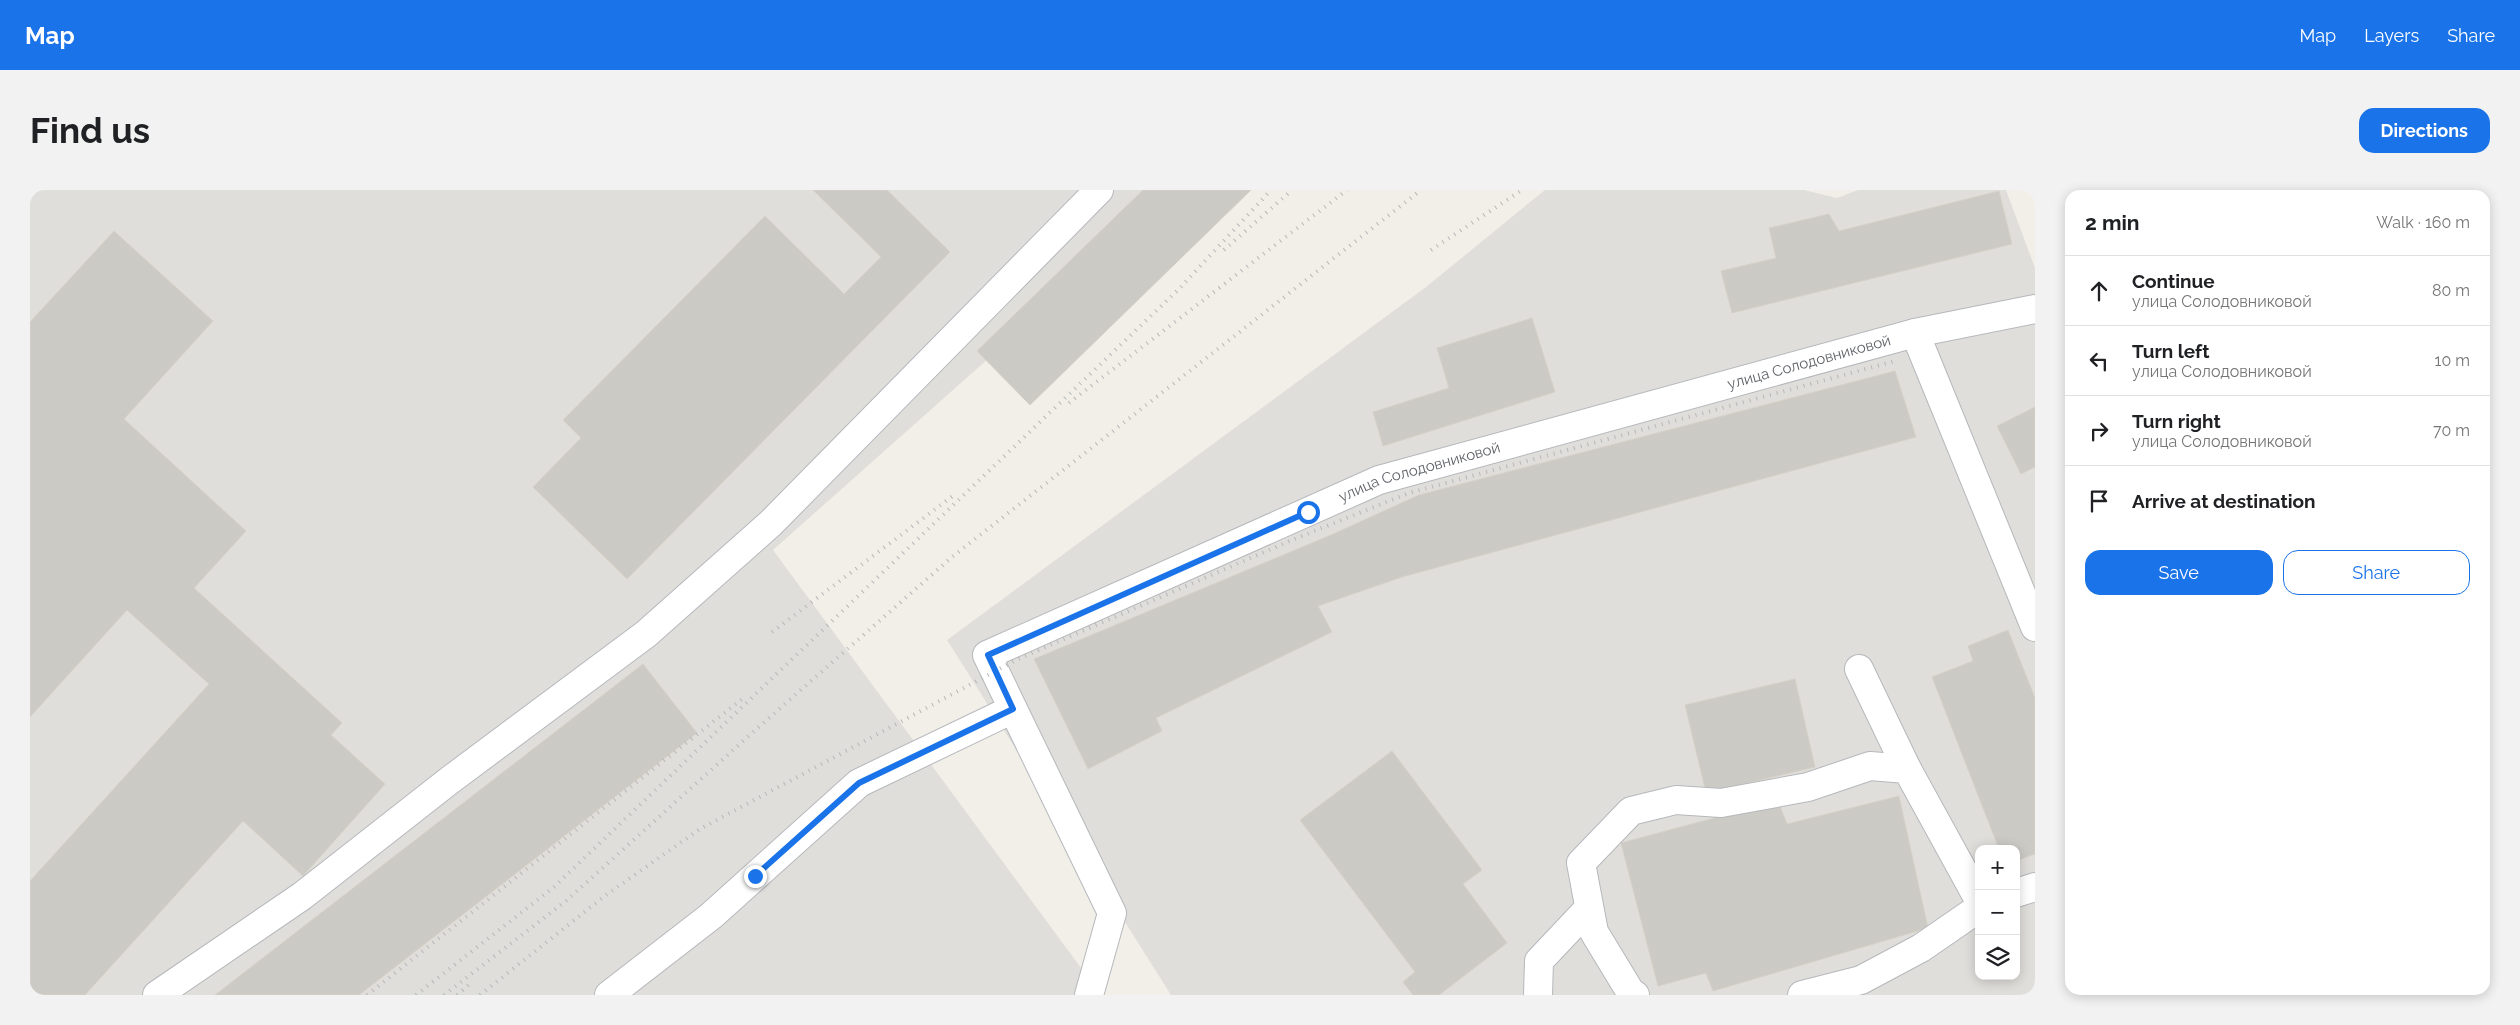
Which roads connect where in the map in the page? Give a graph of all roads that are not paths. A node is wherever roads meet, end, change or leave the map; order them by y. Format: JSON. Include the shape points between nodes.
{"nodes":[{"id":1,"x":1099,"y":190,"type":"edge"},
{"id":2,"x":2035,"y":309,"type":"edge"},
{"id":3,"x":1915,"y":333,"type":"junction"},
{"id":4,"x":2035,"y":627,"type":"edge"},
{"id":5,"x":1859,"y":669,"type":"dead end"},
{"id":6,"x":1013,"y":709,"type":"junction"},
{"id":7,"x":1887,"y":727,"type":"junction"},
{"id":8,"x":1870,"y":766,"type":"junction"},
{"id":9,"x":1907,"y":769,"type":"junction"},
{"id":10,"x":2035,"y":887,"type":"edge"},
{"id":11,"x":2020,"y":892,"type":"edge"},
{"id":12,"x":1975,"y":893,"type":"edge"},
{"id":13,"x":1589,"y":908,"type":"junction"},
{"id":14,"x":1975,"y":911,"type":"edge"},
{"id":15,"x":157,"y":995,"type":"edge"},
{"id":16,"x":609,"y":995,"type":"edge"},
{"id":17,"x":1089,"y":995,"type":"edge"},
{"id":18,"x":1538,"y":995,"type":"edge"},
{"id":19,"x":1635,"y":995,"type":"edge"},
{"id":20,"x":1802,"y":995,"type":"edge"}],
"edges":[{"from":1,"to":15,"type":"street","via":[[771,523],[646,634],[450,780],[302,896]]},
{"from":2,"to":3,"type":"street","name":"улица Солодовниковой"},
{"from":3,"to":4,"type":"street"},
{"from":3,"to":6,"type":"street","name":"улица Солодовниковой","via":[[1379,480],[988,655]]},
{"from":5,"to":7,"type":"street"},
{"from":6,"to":16,"type":"street","via":[[859,783],[711,916]]},
{"from":6,"to":17,"type":"street","via":[[1112,913]]},
{"from":7,"to":8,"type":"street"},
{"from":7,"to":9,"type":"street"},
{"from":8,"to":9,"type":"street"},
{"from":8,"to":13,"type":"street","via":[[1798,788],[1721,803],[1676,800],[1631,812],[1581,863]]},
{"from":9,"to":12,"type":"street"},
{"from":10,"to":11,"type":"street"},
{"from":13,"to":18,"type":"street","via":[[1539,962]]},
{"from":13,"to":19,"type":"street","via":[[1594,932]]},
{"from":14,"to":20,"type":"street","via":[[1921,948],[1861,980]]}]}
